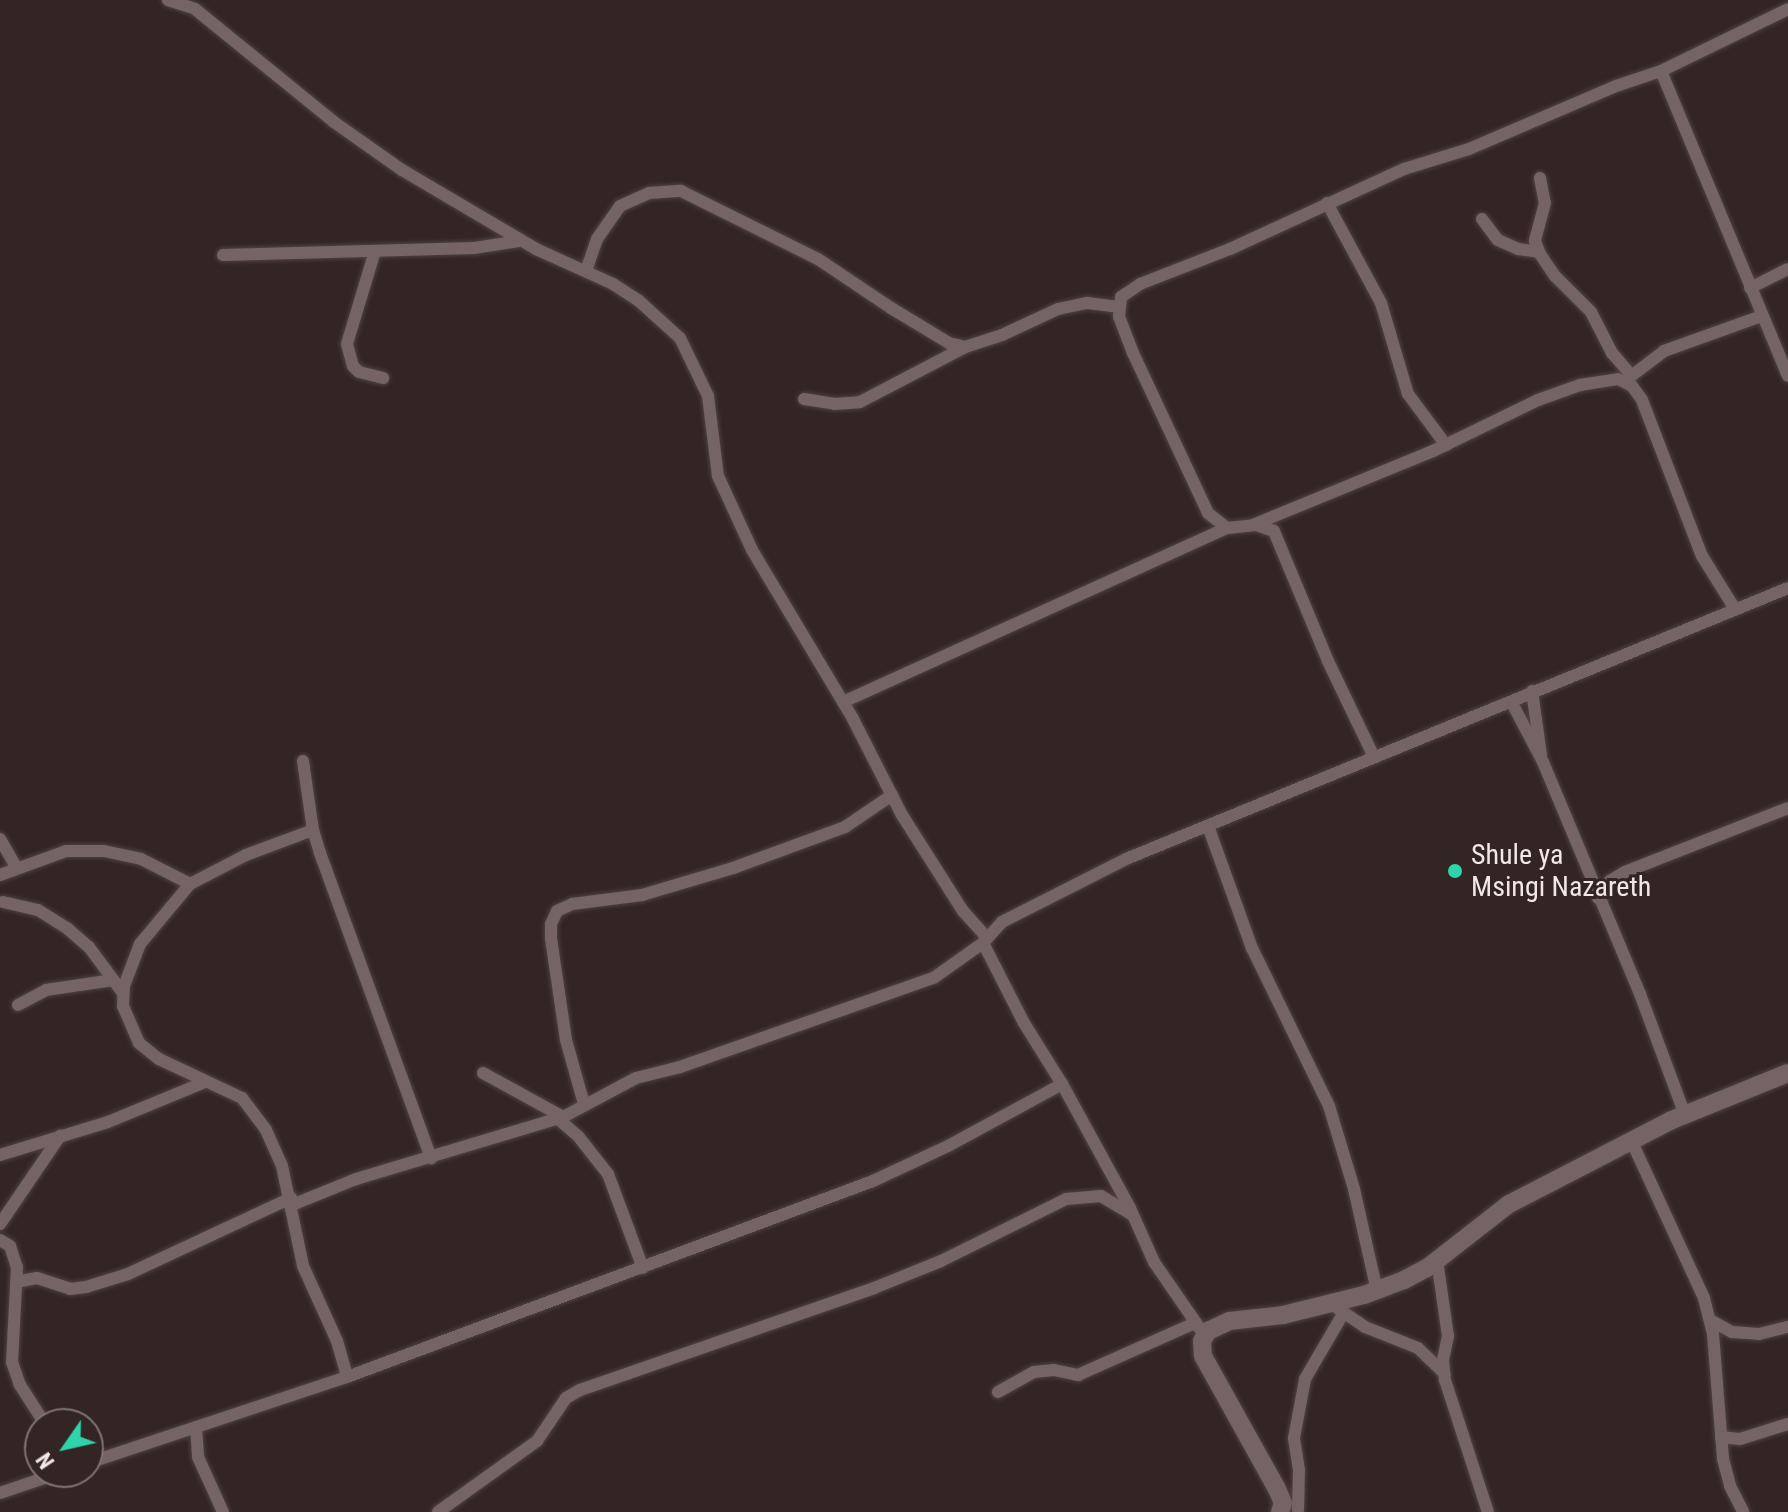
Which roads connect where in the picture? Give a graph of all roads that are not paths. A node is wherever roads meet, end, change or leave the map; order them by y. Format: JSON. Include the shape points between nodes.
{"nodes":[{"id":1,"x":168,"y":0,"type":"edge"},
{"id":2,"x":1788,"y":9,"type":"edge"},
{"id":3,"x":1661,"y":71,"type":"junction"},
{"id":4,"x":1540,"y":178,"type":"dead end"},
{"id":5,"x":1327,"y":203,"type":"junction"},
{"id":6,"x":1482,"y":219,"type":"dead end"},
{"id":7,"x":520,"y":241,"type":"junction"},
{"id":8,"x":375,"y":251,"type":"junction"},
{"id":9,"x":1539,"y":252,"type":"junction"},
{"id":10,"x":223,"y":255,"type":"dead end"},
{"id":11,"x":1788,"y":269,"type":"edge"},
{"id":12,"x":586,"y":271,"type":"junction"},
{"id":13,"x":1750,"y":288,"type":"junction"},
{"id":14,"x":1119,"y":307,"type":"junction"},
{"id":15,"x":1762,"y":316,"type":"junction"},
{"id":16,"x":965,"y":347,"type":"junction"},
{"id":17,"x":1788,"y":376,"type":"edge"},
{"id":18,"x":383,"y":378,"type":"dead end"},
{"id":19,"x":1627,"y":379,"type":"junction"},
{"id":20,"x":804,"y":399,"type":"dead end"},
{"id":21,"x":1446,"y":445,"type":"junction"},
{"id":22,"x":1252,"y":525,"type":"junction"},
{"id":23,"x":1227,"y":528,"type":"junction"},
{"id":24,"x":1788,"y":588,"type":"edge"},
{"id":25,"x":1735,"y":609,"type":"junction"},
{"id":26,"x":1532,"y":691,"type":"junction"},
{"id":27,"x":843,"y":702,"type":"junction"},
{"id":28,"x":1512,"y":703,"type":"junction"},
{"id":29,"x":1373,"y":755,"type":"junction"},
{"id":30,"x":303,"y":761,"type":"dead end"},
{"id":31,"x":1543,"y":762,"type":"junction"},
{"id":32,"x":892,"y":795,"type":"junction"},
{"id":33,"x":1788,"y":808,"type":"edge"},
{"id":34,"x":1208,"y":826,"type":"junction"},
{"id":35,"x":313,"y":830,"type":"junction"},
{"id":36,"x":0,"y":839,"type":"edge"},
{"id":37,"x":17,"y":868,"type":"junction"},
{"id":38,"x":1586,"y":873,"type":"junction"},
{"id":39,"x":0,"y":875,"type":"edge"},
{"id":40,"x":1619,"y":876,"type":"junction"},
{"id":41,"x":190,"y":884,"type":"junction"},
{"id":42,"x":1598,"y":898,"type":"junction"},
{"id":43,"x":3,"y":902,"type":"dead end"},
{"id":44,"x":985,"y":940,"type":"junction"},
{"id":45,"x":113,"y":980,"type":"junction"},
{"id":46,"x":123,"y":993,"type":"junction"},
{"id":47,"x":18,"y":1005,"type":"dead end"},
{"id":48,"x":483,"y":1073,"type":"dead end"},
{"id":49,"x":1788,"y":1073,"type":"edge"},
{"id":50,"x":205,"y":1082,"type":"junction"},
{"id":51,"x":1062,"y":1084,"type":"junction"},
{"id":52,"x":584,"y":1104,"type":"junction"},
{"id":53,"x":1685,"y":1115,"type":"junction"},
{"id":54,"x":559,"y":1117,"type":"junction"},
{"id":55,"x":60,"y":1136,"type":"junction"},
{"id":56,"x":1631,"y":1140,"type":"junction"},
{"id":57,"x":0,"y":1155,"type":"edge"},
{"id":58,"x":431,"y":1158,"type":"junction"},
{"id":59,"x":291,"y":1201,"type":"junction"},
{"id":60,"x":1133,"y":1215,"type":"junction"},
{"id":61,"x":0,"y":1224,"type":"edge"},
{"id":62,"x":0,"y":1240,"type":"edge"},
{"id":63,"x":1437,"y":1260,"type":"junction"},
{"id":64,"x":643,"y":1268,"type":"junction"},
{"id":65,"x":16,"y":1282,"type":"junction"},
{"id":66,"x":1377,"y":1291,"type":"junction"},
{"id":67,"x":1337,"y":1308,"type":"junction"},
{"id":68,"x":1710,"y":1320,"type":"junction"},
{"id":69,"x":1788,"y":1327,"type":"edge"},
{"id":70,"x":1200,"y":1329,"type":"junction"},
{"id":71,"x":1445,"y":1374,"type":"junction"},
{"id":72,"x":347,"y":1377,"type":"junction"},
{"id":73,"x":998,"y":1392,"type":"dead end"},
{"id":74,"x":35,"y":1408,"type":"edge"},
{"id":75,"x":1788,"y":1424,"type":"edge"},
{"id":76,"x":196,"y":1427,"type":"junction"},
{"id":77,"x":1721,"y":1437,"type":"junction"},
{"id":78,"x":104,"y":1458,"type":"edge"},
{"id":79,"x":24,"y":1485,"type":"edge"},
{"id":80,"x":0,"y":1493,"type":"edge"},
{"id":81,"x":1293,"y":1511,"type":"edge"},
{"id":82,"x":223,"y":1512,"type":"edge"},
{"id":83,"x":438,"y":1512,"type":"edge"},
{"id":84,"x":1488,"y":1512,"type":"edge"},
{"id":85,"x":1743,"y":1512,"type":"edge"}],
"edges":[{"from":1,"to":7,"type":"street","via":[[195,9],[402,170]]},
{"from":2,"to":3,"type":"street"},
{"from":3,"to":5,"type":"street"},
{"from":3,"to":13,"type":"street"},
{"from":4,"to":9,"type":"street","via":[[1545,203],[1535,241]]},
{"from":5,"to":14,"type":"street","via":[[1140,284],[1121,297]]},
{"from":5,"to":21,"type":"street","via":[[1381,303],[1408,394]]},
{"from":6,"to":9,"type":"street","via":[[1498,240]]},
{"from":7,"to":8,"type":"street","via":[[493,247]]},
{"from":7,"to":12,"type":"street"},
{"from":8,"to":10,"type":"street"},
{"from":8,"to":18,"type":"street","via":[[347,344],[359,372]]},
{"from":9,"to":19,"type":"street","via":[[1591,312]]},
{"from":11,"to":13,"type":"street"},
{"from":12,"to":16,"type":"street","via":[[597,239],[620,206],[649,193],[681,191],[818,259],[949,343]]},
{"from":12,"to":27,"type":"street","via":[[639,301],[680,338],[708,396],[722,485],[752,550]]},
{"from":13,"to":15,"type":"street"},
{"from":14,"to":16,"type":"street","via":[[1087,303],[1058,309]]},
{"from":14,"to":23,"type":"street","via":[[1133,353],[1179,457],[1208,513]]},
{"from":15,"to":17,"type":"street"},
{"from":15,"to":19,"type":"street","via":[[1664,351]]},
{"from":16,"to":20,"type":"street","via":[[860,402]]},
{"from":19,"to":21,"type":"street","via":[[1580,385],[1538,400]]},
{"from":19,"to":25,"type":"street","via":[[1642,400],[1702,556]]},
{"from":21,"to":22,"type":"street"},
{"from":22,"to":23,"type":"street"},
{"from":22,"to":29,"type":"street","via":[[1267,526],[1280,541]]},
{"from":23,"to":27,"type":"street"},
{"from":24,"to":25,"type":"street"},
{"from":25,"to":26,"type":"street"},
{"from":26,"to":28,"type":"street"},
{"from":26,"to":31,"type":"street"},
{"from":27,"to":32,"type":"street"},
{"from":28,"to":29,"type":"street"},
{"from":28,"to":31,"type":"street"},
{"from":29,"to":34,"type":"street"},
{"from":30,"to":35,"type":"street"},
{"from":31,"to":38,"type":"street"},
{"from":32,"to":44,"type":"street"},
{"from":32,"to":52,"type":"street","via":[[845,827],[733,868],[642,895],[572,904],[557,911],[551,924],[553,953],[566,1040]]},
{"from":33,"to":40,"type":"street"},
{"from":34,"to":44,"type":"street","via":[[1070,886],[1002,922]]},
{"from":34,"to":66,"type":"street","via":[[1252,948],[1329,1106]]},
{"from":35,"to":41,"type":"street","via":[[246,855]]},
{"from":35,"to":58,"type":"street"},
{"from":36,"to":37,"type":"street"},
{"from":37,"to":39,"type":"street"},
{"from":37,"to":41,"type":"street","via":[[66,851],[104,851],[141,859]]},
{"from":38,"to":40,"type":"street"},
{"from":38,"to":42,"type":"street"},
{"from":40,"to":42,"type":"street","via":[[1602,888]]},
{"from":41,"to":46,"type":"street","via":[[140,944]]},
{"from":42,"to":53,"type":"street","via":[[1665,1054]]},
{"from":43,"to":45,"type":"street","via":[[38,910],[68,929]]},
{"from":44,"to":51,"type":"street","via":[[1024,1023]]},
{"from":44,"to":52,"type":"street","via":[[935,977],[636,1078]]},
{"from":45,"to":46,"type":"street"},
{"from":45,"to":47,"type":"street","via":[[46,990]]},
{"from":46,"to":50,"type":"street","via":[[128,1022],[139,1043]]},
{"from":48,"to":54,"type":"street"},
{"from":49,"to":53,"type":"street"},
{"from":50,"to":55,"type":"street"},
{"from":50,"to":59,"type":"street","via":[[242,1098],[253,1112],[276,1150]]},
{"from":51,"to":60,"type":"street"},
{"from":51,"to":64,"type":"street","via":[[873,1181]]},
{"from":52,"to":54,"type":"street"},
{"from":53,"to":56,"type":"street"},
{"from":54,"to":58,"type":"street"},
{"from":54,"to":64,"type":"street","via":[[608,1174]]},
{"from":55,"to":57,"type":"street"},
{"from":55,"to":61,"type":"street"},
{"from":56,"to":63,"type":"street","via":[[1509,1204]]},
{"from":56,"to":68,"type":"street","via":[[1684,1250]]},
{"from":58,"to":59,"type":"street"},
{"from":59,"to":65,"type":"street","via":[[128,1274],[86,1287],[70,1289],[37,1278]]},
{"from":59,"to":72,"type":"street","via":[[303,1266]]},
{"from":60,"to":70,"type":"street","via":[[1154,1262]]},
{"from":60,"to":83,"type":"street","via":[[1101,1196],[1066,1199],[874,1288],[580,1390],[566,1398],[537,1441]]},
{"from":62,"to":65,"type":"street","via":[[15,1257]]},
{"from":63,"to":66,"type":"street"},
{"from":63,"to":71,"type":"street","via":[[1448,1336]]},
{"from":64,"to":72,"type":"street"},
{"from":65,"to":74,"type":"street","via":[[12,1362]]},
{"from":66,"to":67,"type":"street"},
{"from":67,"to":70,"type":"street"},
{"from":67,"to":71,"type":"street","via":[[1386,1337],[1418,1348]]},
{"from":67,"to":81,"type":"street","via":[[1305,1379],[1294,1438],[1299,1470]]},
{"from":68,"to":69,"type":"street","via":[[1732,1332],[1759,1334]]},
{"from":68,"to":77,"type":"street"},
{"from":70,"to":73,"type":"street","via":[[1078,1375],[1034,1372]]},
{"from":70,"to":81,"type":"street","via":[[1203,1356],[1283,1503]]},
{"from":71,"to":84,"type":"street"},
{"from":72,"to":76,"type":"street"},
{"from":75,"to":77,"type":"street","via":[[1740,1439]]},
{"from":76,"to":78,"type":"street"},
{"from":76,"to":82,"type":"street","via":[[198,1457]]},
{"from":77,"to":85,"type":"street","via":[[1730,1486]]},
{"from":79,"to":80,"type":"street"}]}
